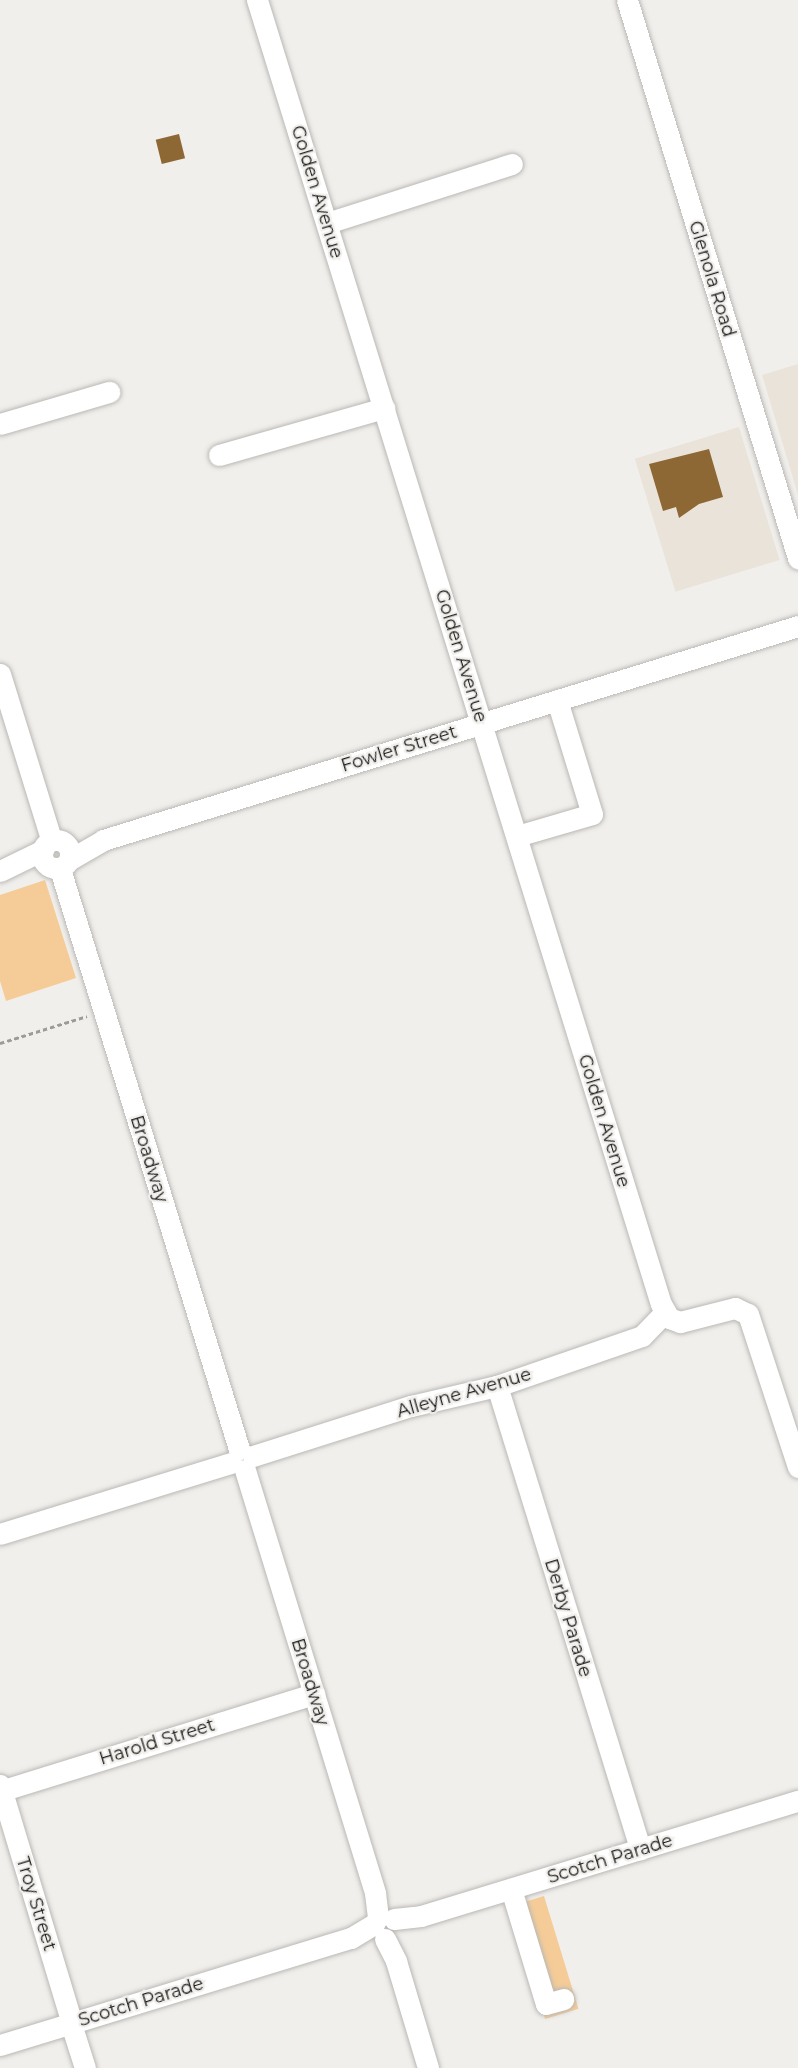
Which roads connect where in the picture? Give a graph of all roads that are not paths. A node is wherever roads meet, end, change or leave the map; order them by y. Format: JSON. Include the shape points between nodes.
{"nodes":[{"id":1,"x":257,"y":0,"type":"edge"},
{"id":2,"x":627,"y":0,"type":"edge"},
{"id":3,"x":512,"y":165,"type":"dead end"},
{"id":4,"x":327,"y":223,"type":"junction"},
{"id":5,"x":109,"y":392,"type":"dead end"},
{"id":6,"x":384,"y":408,"type":"junction"},
{"id":7,"x":0,"y":424,"type":"edge"},
{"id":8,"x":219,"y":455,"type":"dead end"},
{"id":9,"x":798,"y":558,"type":"edge"},
{"id":10,"x":798,"y":626,"type":"edge"},
{"id":11,"x":0,"y":674,"type":"edge"},
{"id":12,"x":557,"y":700,"type":"junction"},
{"id":13,"x":482,"y":723,"type":"junction"},
{"id":14,"x":517,"y":836,"type":"junction"},
{"id":15,"x":56,"y":854,"type":"junction"},
{"id":16,"x":5,"y":869,"type":"edge"},
{"id":17,"x":664,"y":1313,"type":"junction"},
{"id":18,"x":497,"y":1386,"type":"junction"},
{"id":19,"x":242,"y":1459,"type":"junction"},
{"id":20,"x":798,"y":1467,"type":"edge"},
{"id":21,"x":0,"y":1534,"type":"edge"},
{"id":22,"x":314,"y":1694,"type":"junction"},
{"id":23,"x":1,"y":1788,"type":"edge"},
{"id":24,"x":798,"y":1801,"type":"edge"},
{"id":25,"x":640,"y":1849,"type":"junction"},
{"id":26,"x":511,"y":1889,"type":"junction"},
{"id":27,"x":386,"y":1927,"type":"junction"},
{"id":28,"x":563,"y":1999,"type":"dead end"},
{"id":29,"x":72,"y":2023,"type":"junction"},
{"id":30,"x":0,"y":2045,"type":"edge"},
{"id":31,"x":85,"y":2068,"type":"edge"},
{"id":32,"x":428,"y":2068,"type":"edge"}],
"edges":[{"from":1,"to":4,"type":"street","name":"Golden Avenue"},
{"from":2,"to":9,"type":"street","name":"Glenola Road"},
{"from":3,"to":4,"type":"street"},
{"from":4,"to":6,"type":"street","name":"Golden Avenue"},
{"from":5,"to":7,"type":"street"},
{"from":6,"to":8,"type":"street"},
{"from":6,"to":13,"type":"street","name":"Golden Avenue"},
{"from":10,"to":12,"type":"street","name":"Fowler Street"},
{"from":11,"to":15,"type":"street","name":"Broadway"},
{"from":12,"to":13,"type":"street","name":"Fowler Street"},
{"from":12,"to":14,"type":"street","via":[[592,814]]},
{"from":13,"to":14,"type":"street","name":"Golden Avenue"},
{"from":13,"to":15,"type":"street","name":"Fowler Street","via":[[103,840],[84,837]]},
{"from":14,"to":17,"type":"street","name":"Golden Avenue"},
{"from":15,"to":16,"type":"street","name":"Fowler Street","via":[[21,858]]},
{"from":15,"to":19,"type":"street","name":"Broadway"},
{"from":17,"to":18,"type":"street","name":"Alleyne Avenue","via":[[642,1336]]},
{"from":17,"to":20,"type":"street","via":[[680,1322],[735,1308],[748,1314]]},
{"from":18,"to":19,"type":"street","name":"Alleyne Avenue","via":[[411,1406]]},
{"from":18,"to":25,"type":"street","name":"Derby Parade"},
{"from":19,"to":21,"type":"street","name":"Alleyne Avenue"},
{"from":19,"to":22,"type":"street","name":"Broadway"},
{"from":22,"to":23,"type":"street","name":"Harold Street"},
{"from":22,"to":27,"type":"street","name":"Broadway"},
{"from":23,"to":29,"type":"street","name":"Troy Street"},
{"from":24,"to":25,"type":"street","name":"Scotch Parade"},
{"from":25,"to":26,"type":"street","name":"Scotch Parade"},
{"from":26,"to":27,"type":"street","name":"Scotch Parade"},
{"from":26,"to":28,"type":"street","via":[[546,2004]]},
{"from":27,"to":29,"type":"street","name":"Scotch Parade"},
{"from":27,"to":32,"type":"street","name":"Broadway"},
{"from":29,"to":30,"type":"street","name":"Scotch Parade"},
{"from":29,"to":31,"type":"street","name":"Troy Street"}]}
